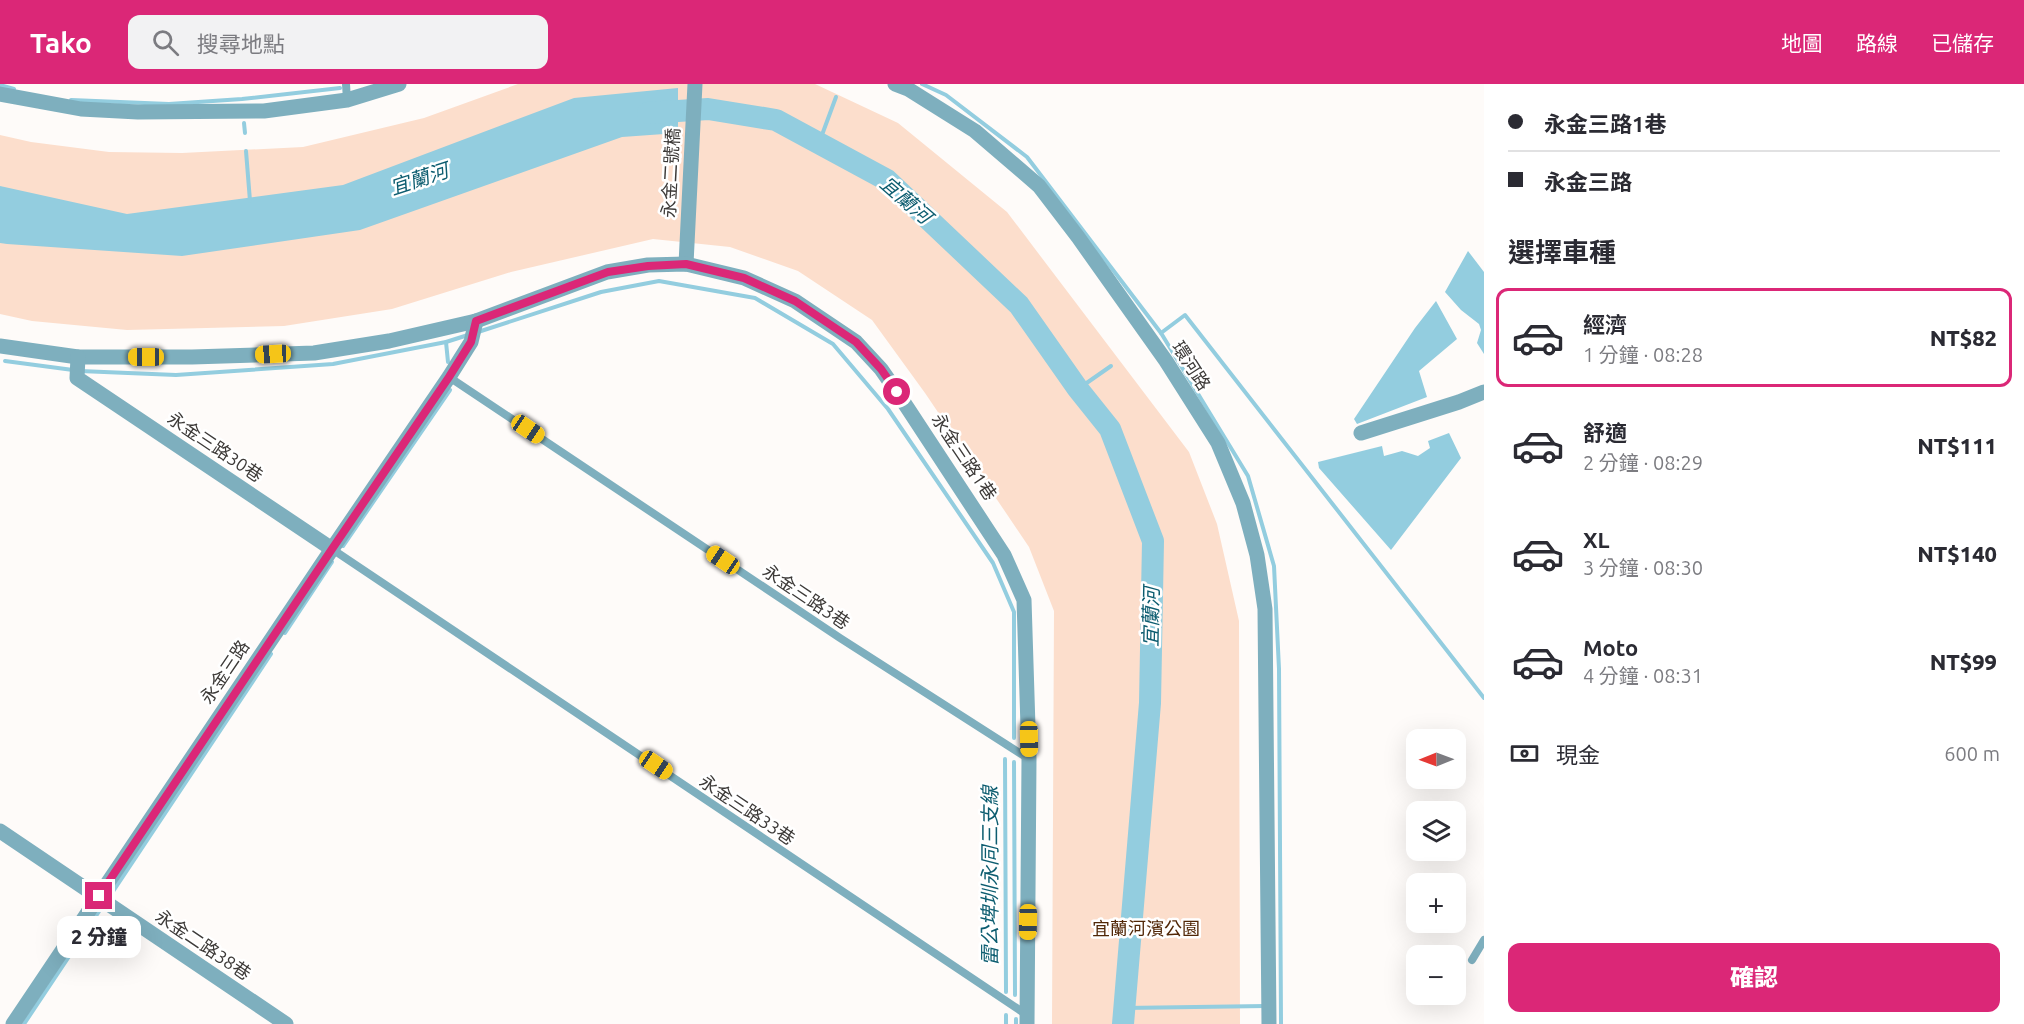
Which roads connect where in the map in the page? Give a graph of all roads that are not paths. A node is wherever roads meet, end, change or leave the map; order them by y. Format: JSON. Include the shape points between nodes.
{"nodes":[{"id":1,"x":399,"y":84,"type":"edge"},
{"id":2,"x":695,"y":84,"type":"edge"},
{"id":3,"x":896,"y":84,"type":"edge"},
{"id":4,"x":346,"y":92,"type":"edge"},
{"id":5,"x":0,"y":94,"type":"edge"},
{"id":6,"x":686,"y":264,"type":"junction"},
{"id":7,"x":476,"y":321,"type":"junction"},
{"id":8,"x":0,"y":346,"type":"edge"},
{"id":9,"x":78,"y":357,"type":"junction"},
{"id":10,"x":449,"y":377,"type":"junction"},
{"id":11,"x":1484,"y":392,"type":"edge"},
{"id":12,"x":1361,"y":433,"type":"dead end"},
{"id":13,"x":332,"y":549,"type":"junction"},
{"id":14,"x":1029,"y":759,"type":"junction"},
{"id":15,"x":0,"y":831,"type":"edge"},
{"id":16,"x":99,"y":896,"type":"junction"},
{"id":17,"x":1484,"y":940,"type":"edge"},
{"id":18,"x":1472,"y":960,"type":"dead end"},
{"id":19,"x":1027,"y":1019,"type":"edge"},
{"id":20,"x":13,"y":1024,"type":"edge"},
{"id":21,"x":286,"y":1024,"type":"edge"},
{"id":22,"x":1269,"y":1024,"type":"edge"}],
"edges":[{"from":1,"to":4,"type":"street"},
{"from":2,"to":6,"type":"street","name":"永金二號橋"},
{"from":3,"to":22,"type":"street","name":"環河路","via":[[975,131],[1040,186],[1166,361],[1218,443],[1243,503],[1257,555],[1265,609]]},
{"from":4,"to":5,"type":"street","via":[[264,111],[138,112],[81,109]]},
{"from":6,"to":7,"type":"street","name":"永金三路1巷","via":[[608,272]]},
{"from":6,"to":14,"type":"street","name":"永金三路1巷","via":[[744,278],[795,301],[856,342],[897,392],[1004,555],[1024,600]]},
{"from":7,"to":9,"type":"street","name":"永金三路1巷","via":[[314,353]]},
{"from":7,"to":10,"type":"street","name":"永金三路","via":[[471,342]]},
{"from":8,"to":9,"type":"street","name":"永金三路1巷"},
{"from":9,"to":13,"type":"street","name":"永金三路30巷","via":[[77,378]]},
{"from":10,"to":13,"type":"street","name":"永金三路"},
{"from":10,"to":14,"type":"lane","name":"永金三路3巷"},
{"from":11,"to":12,"type":"street"},
{"from":13,"to":16,"type":"street","name":"永金三路"},
{"from":13,"to":19,"type":"lane","name":"永金三路33巷"},
{"from":14,"to":19,"type":"street","name":"永金三路1巷"},
{"from":15,"to":16,"type":"street","name":"永金二路38巷"},
{"from":16,"to":20,"type":"street","name":"永金三路"},
{"from":16,"to":21,"type":"street","name":"永金二路38巷"},
{"from":17,"to":18,"type":"lane"}]}
